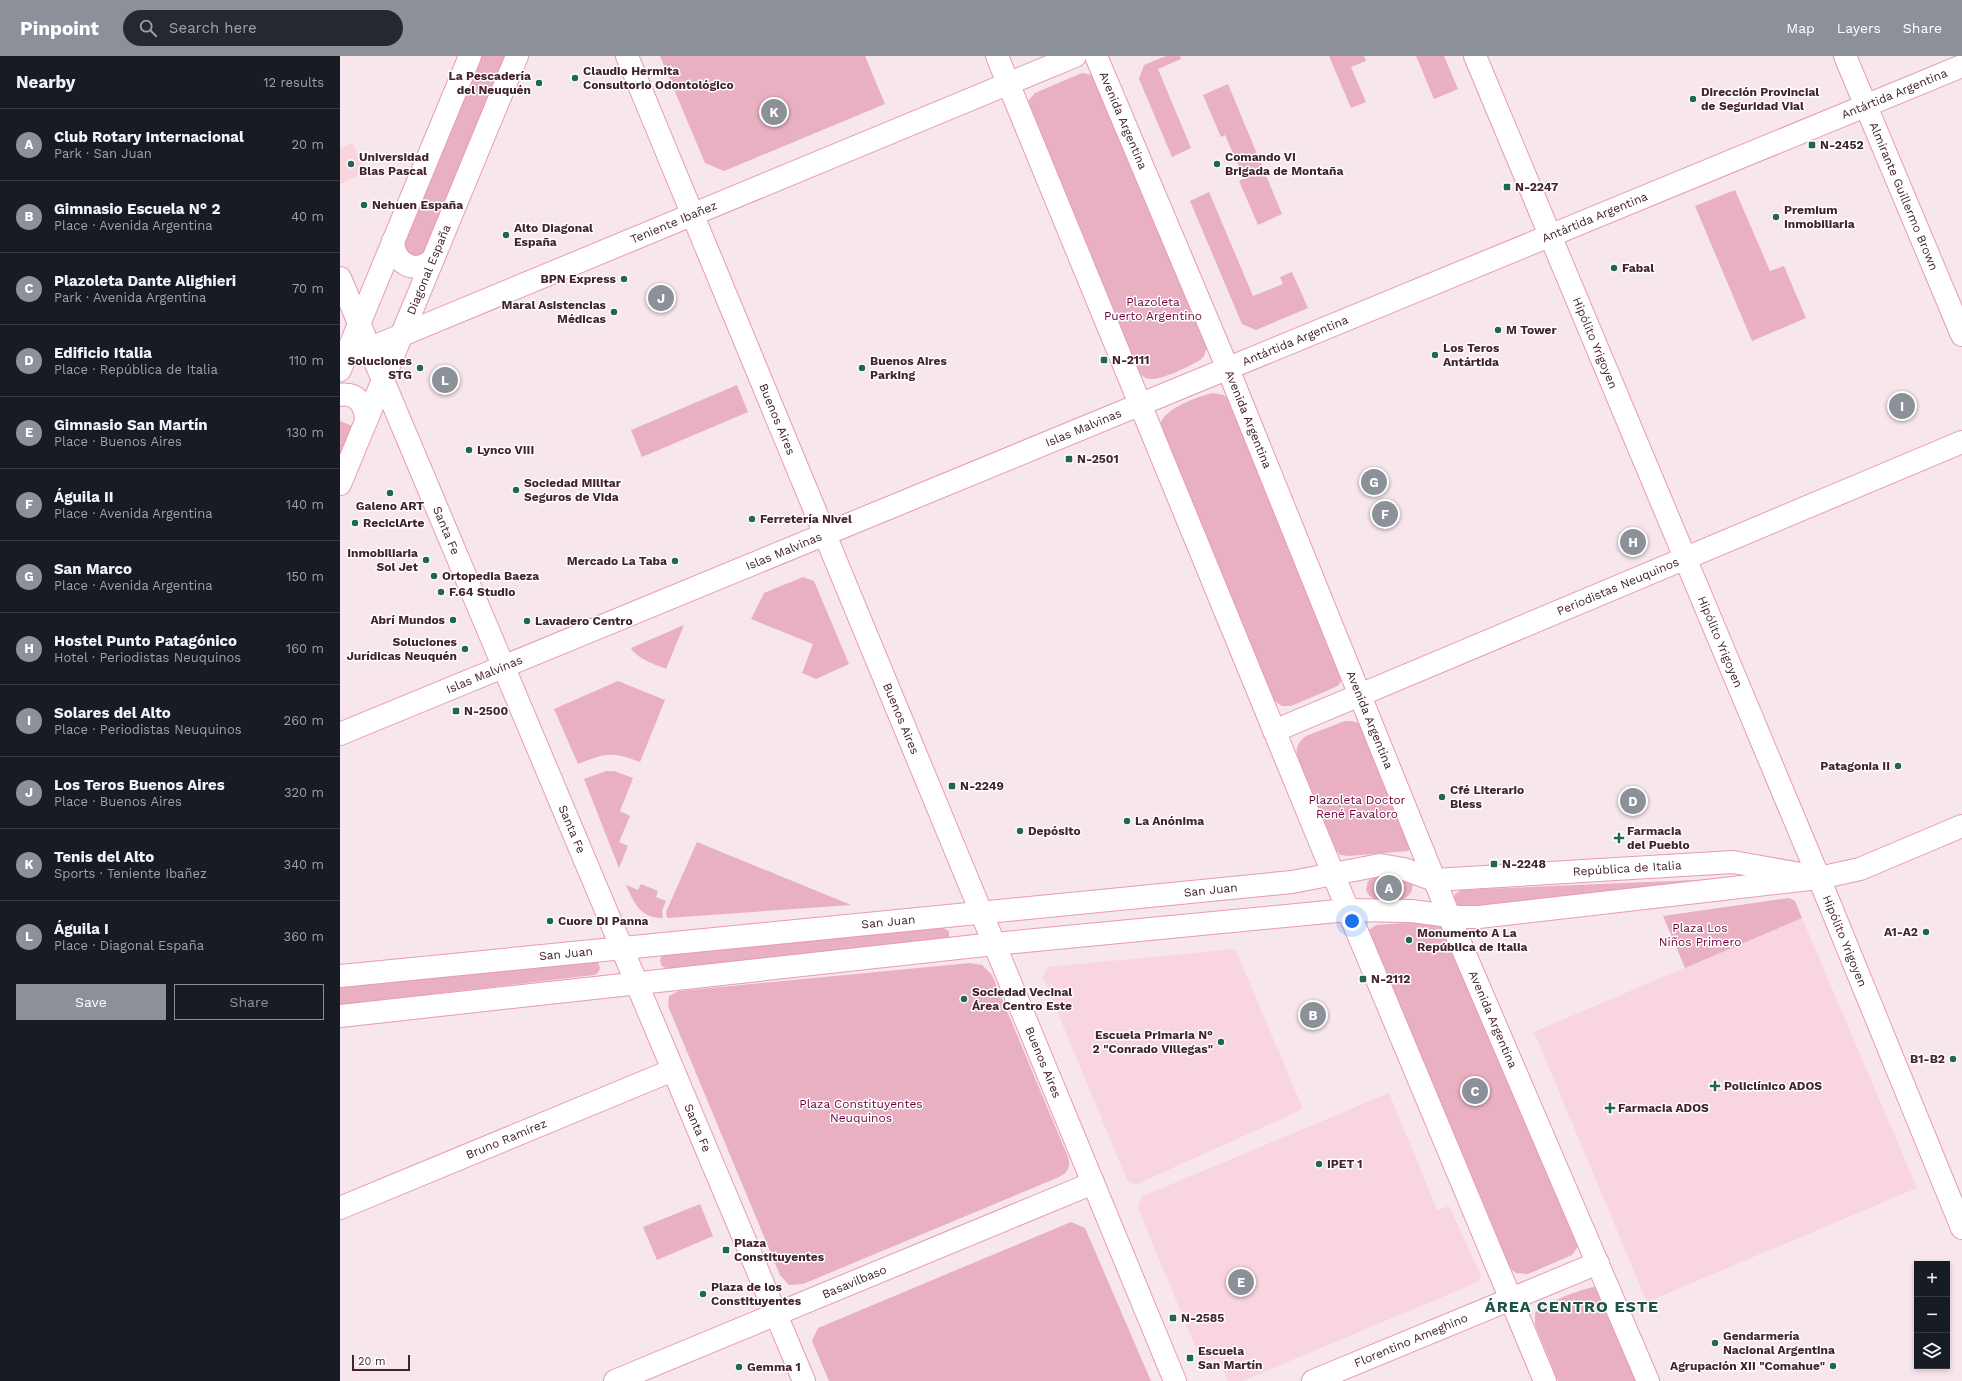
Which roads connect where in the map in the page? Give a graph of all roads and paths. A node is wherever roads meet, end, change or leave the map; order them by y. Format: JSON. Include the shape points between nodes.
{"nodes":[{"id":1,"x":470,"y":56,"type":"edge"},
{"id":2,"x":517,"y":56,"type":"edge"},
{"id":3,"x":627,"y":56,"type":"edge"},
{"id":4,"x":996,"y":56,"type":"edge"},
{"id":5,"x":1075,"y":56,"type":"edge"},
{"id":6,"x":1096,"y":56,"type":"edge"},
{"id":7,"x":1475,"y":56,"type":"edge"},
{"id":8,"x":1845,"y":56,"type":"edge"},
{"id":9,"x":1962,"y":66,"type":"edge"},
{"id":10,"x":1008,"y":83,"type":"junction"},
{"id":11,"x":1866,"y":106,"type":"junction"},
{"id":12,"x":692,"y":214,"type":"junction"},
{"id":13,"x":1550,"y":236,"type":"junction"},
{"id":14,"x":393,"y":241,"type":"junction"},
{"id":15,"x":433,"y":259,"type":"junction"},
{"id":16,"x":340,"y":278,"type":"edge"},
{"id":17,"x":359,"y":324,"type":"junction"},
{"id":18,"x":401,"y":335,"type":"junction"},
{"id":19,"x":1962,"y":335,"type":"edge"},
{"id":20,"x":369,"y":349,"type":"junction"},
{"id":21,"x":342,"y":363,"type":"edge"},
{"id":22,"x":1228,"y":369,"type":"junction"},
{"id":23,"x":383,"y":381,"type":"junction"},
{"id":24,"x":340,"y":395,"type":"edge"},
{"id":25,"x":1140,"y":405,"type":"junction"},
{"id":26,"x":366,"y":421,"type":"junction"},
{"id":27,"x":1962,"y":442,"type":"edge"},
{"id":28,"x":340,"y":484,"type":"edge"},
{"id":29,"x":824,"y":535,"type":"junction"},
{"id":30,"x":1685,"y":559,"type":"junction"},
{"id":31,"x":503,"y":667,"type":"junction"},
{"id":32,"x":1360,"y":695,"type":"junction"},
{"id":33,"x":1274,"y":732,"type":"junction"},
{"id":34,"x":340,"y":734,"type":"edge"},
{"id":35,"x":1962,"y":826,"type":"edge"},
{"id":36,"x":1333,"y":873,"type":"junction"},
{"id":37,"x":1819,"y":878,"type":"junction"},
{"id":38,"x":1434,"y":880,"type":"junction"},
{"id":39,"x":1348,"y":910,"type":"junction"},
{"id":40,"x":981,"y":912,"type":"junction"},
{"id":41,"x":1449,"y":916,"type":"junction"},
{"id":42,"x":1479,"y":918,"type":"junction"},
{"id":43,"x":1458,"y":938,"type":"junction"},
{"id":44,"x":994,"y":944,"type":"junction"},
{"id":45,"x":620,"y":947,"type":"junction"},
{"id":46,"x":340,"y":976,"type":"edge"},
{"id":47,"x":636,"y":984,"type":"junction"},
{"id":48,"x":340,"y":1016,"type":"edge"},
{"id":49,"x":673,"y":1070,"type":"junction"},
{"id":50,"x":1093,"y":1183,"type":"junction"},
{"id":51,"x":340,"y":1208,"type":"edge"},
{"id":52,"x":1962,"y":1228,"type":"edge"},
{"id":53,"x":1598,"y":1263,"type":"junction"},
{"id":54,"x":1512,"y":1299,"type":"junction"},
{"id":55,"x":776,"y":1314,"type":"junction"},
{"id":56,"x":615,"y":1381,"type":"edge"},
{"id":57,"x":804,"y":1381,"type":"edge"},
{"id":58,"x":1175,"y":1381,"type":"edge"},
{"id":59,"x":1312,"y":1381,"type":"edge"},
{"id":60,"x":1545,"y":1381,"type":"edge"},
{"id":61,"x":1648,"y":1381,"type":"edge"}],
"edges":[{"from":1,"to":14,"type":"street"},
{"from":2,"to":15,"type":"street","name":"Diagonal España"},
{"from":3,"to":12,"type":"street","name":"Buenos Aires"},
{"from":4,"to":10,"type":"street"},
{"from":5,"to":10,"type":"street","name":"Teniente Ibañez"},
{"from":6,"to":22,"type":"street","name":"Avenida Argentina"},
{"from":7,"to":13,"type":"street","name":"Hipólito Yrigoyen"},
{"from":8,"to":11,"type":"street","name":"Almirante Guillermo Brown"},
{"from":9,"to":11,"type":"street","name":"Antártida Argentina"},
{"from":10,"to":12,"type":"street","name":"Teniente Ibañez"},
{"from":10,"to":25,"type":"street"},
{"from":11,"to":13,"type":"street","name":"Antártida Argentina"},
{"from":11,"to":19,"type":"street","name":"Almirante Guillermo Brown"},
{"from":12,"to":18,"type":"street","name":"Teniente Ibañez"},
{"from":12,"to":29,"type":"street","name":"Buenos Aires"},
{"from":13,"to":22,"type":"street","name":"Antártida Argentina"},
{"from":13,"to":30,"type":"street","name":"Hipólito Yrigoyen"},
{"from":14,"to":15,"type":"street","via":[[397,259],[406,266],[418,268]]},
{"from":14,"to":17,"type":"street"},
{"from":15,"to":18,"type":"street","name":"Diagonal España"},
{"from":16,"to":17,"type":"street","name":"Santa Fe"},
{"from":17,"to":20,"type":"street","name":"Santa Fe"},
{"from":17,"to":21,"type":"street"},
{"from":18,"to":20,"type":"street","name":"Teniente Ibañez"},
{"from":18,"to":23,"type":"street","name":"Diagonal España"},
{"from":20,"to":21,"type":"street","name":"Teniente Ibañez"},
{"from":20,"to":23,"type":"street","name":"Santa Fe"},
{"from":22,"to":25,"type":"street","name":"Islas Malvinas"},
{"from":22,"to":32,"type":"street","name":"Avenida Argentina"},
{"from":23,"to":26,"type":"street","name":"Diagonal España"},
{"from":23,"to":31,"type":"street","name":"Santa Fe"},
{"from":24,"to":26,"type":"street","via":[[350,395],[361,402]]},
{"from":25,"to":29,"type":"street","name":"Islas Malvinas"},
{"from":25,"to":33,"type":"street"},
{"from":26,"to":28,"type":"street","name":"Diagonal España"},
{"from":27,"to":30,"type":"street","name":"Periodistas Neuquinos"},
{"from":29,"to":31,"type":"street","name":"Islas Malvinas"},
{"from":29,"to":40,"type":"street","name":"Buenos Aires"},
{"from":30,"to":32,"type":"street","name":"Periodistas Neuquinos"},
{"from":30,"to":37,"type":"street","name":"Hipólito Yrigoyen"},
{"from":31,"to":34,"type":"street","name":"Islas Malvinas"},
{"from":31,"to":45,"type":"street","name":"Santa Fe"},
{"from":32,"to":33,"type":"street","name":"Periodistas Neuquinos"},
{"from":32,"to":38,"type":"street","name":"Avenida Argentina"},
{"from":33,"to":36,"type":"street"},
{"from":35,"to":37,"type":"street","name":"República de Italia","via":[[1860,868]]},
{"from":36,"to":38,"type":"street","name":"San Juan","via":[[1392,866]]},
{"from":36,"to":39,"type":"street"},
{"from":36,"to":40,"type":"street","name":"San Juan","via":[[1292,882]]},
{"from":37,"to":38,"type":"street","name":"República de Italia","via":[[1732,862]]},
{"from":37,"to":42,"type":"street","name":"República de Italia"},
{"from":37,"to":52,"type":"street","name":"Hipólito Yrigoyen"},
{"from":38,"to":41,"type":"street","name":"Avenida Argentina"},
{"from":39,"to":41,"type":"street","name":"República de Italia","via":[[1411,910]]},
{"from":39,"to":44,"type":"street"},
{"from":39,"to":54,"type":"street"},
{"from":40,"to":44,"type":"street","name":"Buenos Aires"},
{"from":40,"to":45,"type":"street","name":"San Juan"},
{"from":41,"to":42,"type":"street","name":"República de Italia"},
{"from":41,"to":43,"type":"street","name":"Avenida Argentina"},
{"from":42,"to":43,"type":"street","name":"República de Italia","via":[[1464,927]]},
{"from":43,"to":53,"type":"street","name":"Avenida Argentina"},
{"from":44,"to":47,"type":"street"},
{"from":44,"to":50,"type":"street","name":"Buenos Aires"},
{"from":45,"to":46,"type":"street","name":"San Juan"},
{"from":45,"to":47,"type":"street","name":"Santa Fe"},
{"from":47,"to":48,"type":"street"},
{"from":47,"to":49,"type":"street","name":"Santa Fe"},
{"from":49,"to":51,"type":"street","name":"Bruno Ramírez"},
{"from":49,"to":55,"type":"street","name":"Santa Fe"},
{"from":50,"to":55,"type":"street","name":"Basavilbaso"},
{"from":50,"to":58,"type":"street","name":"Buenos Aires"},
{"from":53,"to":54,"type":"street","name":"Florentino Ameghino"},
{"from":53,"to":61,"type":"street","name":"Avenida Argentina"},
{"from":54,"to":59,"type":"street","name":"Florentino Ameghino"},
{"from":54,"to":60,"type":"street"},
{"from":55,"to":56,"type":"street","name":"Basavilbaso"},
{"from":55,"to":57,"type":"street","name":"Santa Fe"}]}
